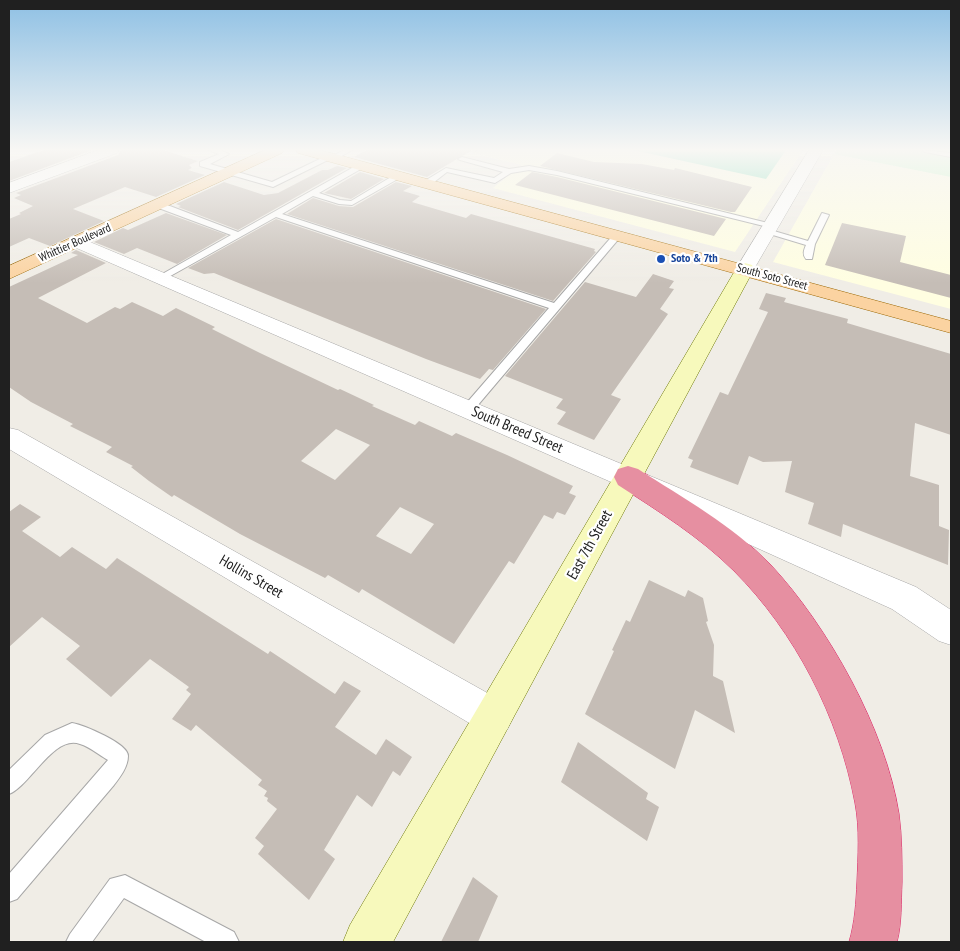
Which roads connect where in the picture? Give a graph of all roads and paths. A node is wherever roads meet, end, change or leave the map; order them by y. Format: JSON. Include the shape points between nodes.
{"nodes":[{"id":1,"x":179,"y":194,"type":"edge"},
{"id":2,"x":313,"y":194,"type":"edge"},
{"id":3,"x":314,"y":194,"type":"edge"},
{"id":4,"x":366,"y":194,"type":"edge"},
{"id":5,"x":465,"y":194,"type":"edge"},
{"id":6,"x":639,"y":194,"type":"edge"},
{"id":7,"x":789,"y":194,"type":"edge"},
{"id":8,"x":158,"y":204,"type":"junction"},
{"id":9,"x":277,"y":215,"type":"junction"},
{"id":10,"x":825,"y":215,"type":"dead end"},
{"id":11,"x":769,"y":228,"type":"junction"},
{"id":12,"x":239,"y":235,"type":"junction"},
{"id":13,"x":618,"y":235,"type":"junction"},
{"id":14,"x":78,"y":242,"type":"junction"},
{"id":15,"x":811,"y":244,"type":"junction"},
{"id":16,"x":809,"y":257,"type":"dead end"},
{"id":17,"x":745,"y":269,"type":"junction"},
{"id":18,"x":9,"y":272,"type":"edge"},
{"id":19,"x":162,"y":278,"type":"junction"},
{"id":20,"x":556,"y":307,"type":"junction"},
{"id":21,"x":951,"y":327,"type":"edge"},
{"id":22,"x":468,"y":409,"type":"junction"},
{"id":23,"x":9,"y":437,"type":"edge"},
{"id":24,"x":628,"y":477,"type":"junction"},
{"id":25,"x":951,"y":629,"type":"edge"},
{"id":26,"x":494,"y":717,"type":"junction"},
{"id":27,"x":9,"y":784,"type":"edge"},
{"id":28,"x":9,"y":891,"type":"edge"},
{"id":29,"x":78,"y":942,"type":"edge"},
{"id":30,"x":227,"y":942,"type":"edge"},
{"id":31,"x":367,"y":942,"type":"edge"},
{"id":32,"x":873,"y":942,"type":"edge"}],
"edges":[{"from":1,"to":8,"type":"main road","name":"Whittier Boulevard"},
{"from":2,"to":9,"type":"lane"},
{"from":3,"to":4,"type":"lane","via":[[339,202],[352,202]]},
{"from":5,"to":13,"type":"main road","name":"South Soto Street"},
{"from":6,"to":11,"type":"lane"},
{"from":7,"to":11,"type":"street","name":"East 7th Street"},
{"from":8,"to":12,"type":"lane"},
{"from":8,"to":14,"type":"main road","name":"Whittier Boulevard"},
{"from":9,"to":12,"type":"lane"},
{"from":9,"to":20,"type":"lane"},
{"from":10,"to":15,"type":"lane"},
{"from":11,"to":15,"type":"lane"},
{"from":11,"to":17,"type":"street","name":"East 7th Street"},
{"from":12,"to":19,"type":"lane"},
{"from":13,"to":17,"type":"main road","name":"South Soto Street"},
{"from":13,"to":20,"type":"lane"},
{"from":14,"to":18,"type":"main road","name":"Whittier Boulevard"},
{"from":14,"to":19,"type":"street","name":"South Breed Street"},
{"from":15,"to":16,"type":"lane"},
{"from":17,"to":21,"type":"main road","name":"South Soto Street"},
{"from":17,"to":24,"type":"street","name":"East 7th Street"},
{"from":19,"to":22,"type":"street","name":"South Breed Street"},
{"from":20,"to":22,"type":"lane"},
{"from":22,"to":24,"type":"street","name":"South Breed Street"},
{"from":23,"to":26,"type":"street","name":"Hollins Street"},
{"from":24,"to":25,"type":"street","name":"South Breed Street","via":[[904,598]]},
{"from":24,"to":26,"type":"street","name":"East 7th Street"},
{"from":24,"to":32,"type":"highway","via":[[718,537],[757,574],[816,650],[861,748],[876,804],[880,856],[877,930]]},
{"from":26,"to":31,"type":"street","name":"East 7th Street"},
{"from":27,"to":28,"type":"lane","via":[[55,738],[70,732],[119,755],[107,778]]},
{"from":29,"to":30,"type":"lane","via":[[118,887],[126,886]]}]}
